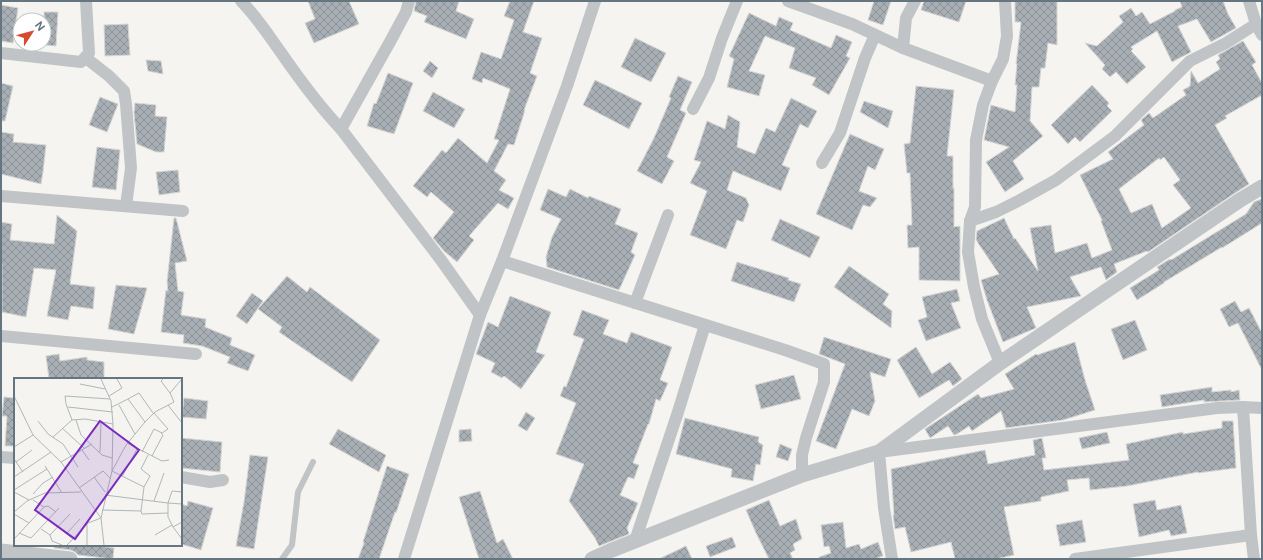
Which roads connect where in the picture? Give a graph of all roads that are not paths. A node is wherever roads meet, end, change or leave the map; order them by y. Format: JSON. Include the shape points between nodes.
{"nodes":[{"id":1,"x":86,"y":1,"type":"edge"},
{"id":2,"x":241,"y":1,"type":"edge"},
{"id":3,"x":409,"y":1,"type":"edge"},
{"id":4,"x":595,"y":1,"type":"edge"},
{"id":5,"x":736,"y":1,"type":"edge"},
{"id":6,"x":788,"y":1,"type":"edge"},
{"id":7,"x":915,"y":1,"type":"edge"},
{"id":8,"x":1005,"y":1,"type":"edge"},
{"id":9,"x":1249,"y":1,"type":"edge"},
{"id":10,"x":1256,"y":24,"type":"junction"},
{"id":11,"x":875,"y":35,"type":"junction"},
{"id":12,"x":1262,"y":35,"type":"edge"},
{"id":13,"x":903,"y":48,"type":"junction"},
{"id":14,"x":1,"y":53,"type":"edge"},
{"id":15,"x":86,"y":58,"type":"junction"},
{"id":16,"x":992,"y":81,"type":"junction"},
{"id":17,"x":693,"y":110,"type":"dead end"},
{"id":18,"x":341,"y":129,"type":"junction"},
{"id":19,"x":822,"y":163,"type":"dead end"},
{"id":20,"x":1262,"y":187,"type":"edge"},
{"id":21,"x":1,"y":196,"type":"edge"},
{"id":22,"x":126,"y":206,"type":"junction"},
{"id":23,"x":184,"y":211,"type":"dead end"},
{"id":24,"x":668,"y":215,"type":"dead end"},
{"id":25,"x":970,"y":221,"type":"junction"},
{"id":26,"x":502,"y":261,"type":"junction"},
{"id":27,"x":635,"y":303,"type":"junction"},
{"id":28,"x":480,"y":315,"type":"junction"},
{"id":29,"x":705,"y":325,"type":"junction"},
{"id":30,"x":1,"y":336,"type":"edge"},
{"id":31,"x":196,"y":354,"type":"dead end"},
{"id":32,"x":1000,"y":363,"type":"junction"},
{"id":33,"x":1243,"y":407,"type":"junction"},
{"id":34,"x":1262,"y":408,"type":"edge"},
{"id":35,"x":879,"y":452,"type":"junction"},
{"id":36,"x":1,"y":457,"type":"edge"},
{"id":37,"x":14,"y":458,"type":"edge"},
{"id":38,"x":313,"y":462,"type":"dead end"},
{"id":39,"x":802,"y":475,"type":"junction"},
{"id":40,"x":182,"y":477,"type":"edge"},
{"id":41,"x":223,"y":480,"type":"dead end"},
{"id":42,"x":1251,"y":535,"type":"junction"},
{"id":43,"x":635,"y":541,"type":"junction"},
{"id":44,"x":1,"y":551,"type":"edge"},
{"id":45,"x":614,"y":555,"type":"edge"},
{"id":46,"x":70,"y":559,"type":"edge"},
{"id":47,"x":282,"y":559,"type":"edge"},
{"id":48,"x":404,"y":559,"type":"edge"},
{"id":49,"x":592,"y":559,"type":"edge"},
{"id":50,"x":892,"y":559,"type":"edge"},
{"id":51,"x":1075,"y":559,"type":"edge"},
{"id":52,"x":1254,"y":559,"type":"edge"}],
"edges":[{"from":1,"to":15,"type":"street","via":[[89,53]]},
{"from":2,"to":18,"type":"street","via":[[252,11],[295,72]]},
{"from":3,"to":18,"type":"street","via":[[403,18]]},
{"from":4,"to":26,"type":"street","via":[[567,86]]},
{"from":5,"to":17,"type":"street","via":[[709,78]]},
{"from":6,"to":11,"type":"street"},
{"from":7,"to":13,"type":"street","via":[[906,18]]},
{"from":8,"to":16,"type":"street","via":[[1007,36],[1003,59]]},
{"from":9,"to":10,"type":"street"},
{"from":10,"to":12,"type":"street"},
{"from":10,"to":25,"type":"street","via":[[1190,61],[1115,136],[1056,180],[996,212]]},
{"from":11,"to":13,"type":"street"},
{"from":11,"to":19,"type":"street","via":[[864,58],[840,133]]},
{"from":13,"to":16,"type":"street"},
{"from":14,"to":15,"type":"street","via":[[81,62]]},
{"from":15,"to":22,"type":"street","via":[[124,91],[131,168]]},
{"from":16,"to":25,"type":"street","via":[[983,105],[976,140],[975,208]]},
{"from":18,"to":28,"type":"street","via":[[442,260]]},
{"from":20,"to":32,"type":"street"},
{"from":21,"to":22,"type":"street"},
{"from":22,"to":23,"type":"street"},
{"from":24,"to":27,"type":"street"},
{"from":25,"to":32,"type":"street","via":[[968,252],[974,287],[982,319]]},
{"from":26,"to":27,"type":"street"},
{"from":26,"to":28,"type":"street"},
{"from":27,"to":29,"type":"street"},
{"from":28,"to":48,"type":"street"},
{"from":29,"to":39,"type":"street","via":[[824,364],[824,382],[802,455]]},
{"from":29,"to":43,"type":"street"},
{"from":30,"to":31,"type":"street"},
{"from":32,"to":35,"type":"street"},
{"from":33,"to":34,"type":"street"},
{"from":33,"to":35,"type":"street","via":[[1217,408]]},
{"from":33,"to":42,"type":"street"},
{"from":35,"to":39,"type":"street"},
{"from":35,"to":50,"type":"street"},
{"from":36,"to":37,"type":"street"},
{"from":38,"to":47,"type":"lane","via":[[298,492],[292,545]]},
{"from":39,"to":43,"type":"street"},
{"from":40,"to":41,"type":"street","via":[[210,482]]},
{"from":42,"to":51,"type":"street"},
{"from":42,"to":52,"type":"street"},
{"from":43,"to":45,"type":"street"},
{"from":44,"to":46,"type":"street"},
{"from":45,"to":49,"type":"street"}]}
